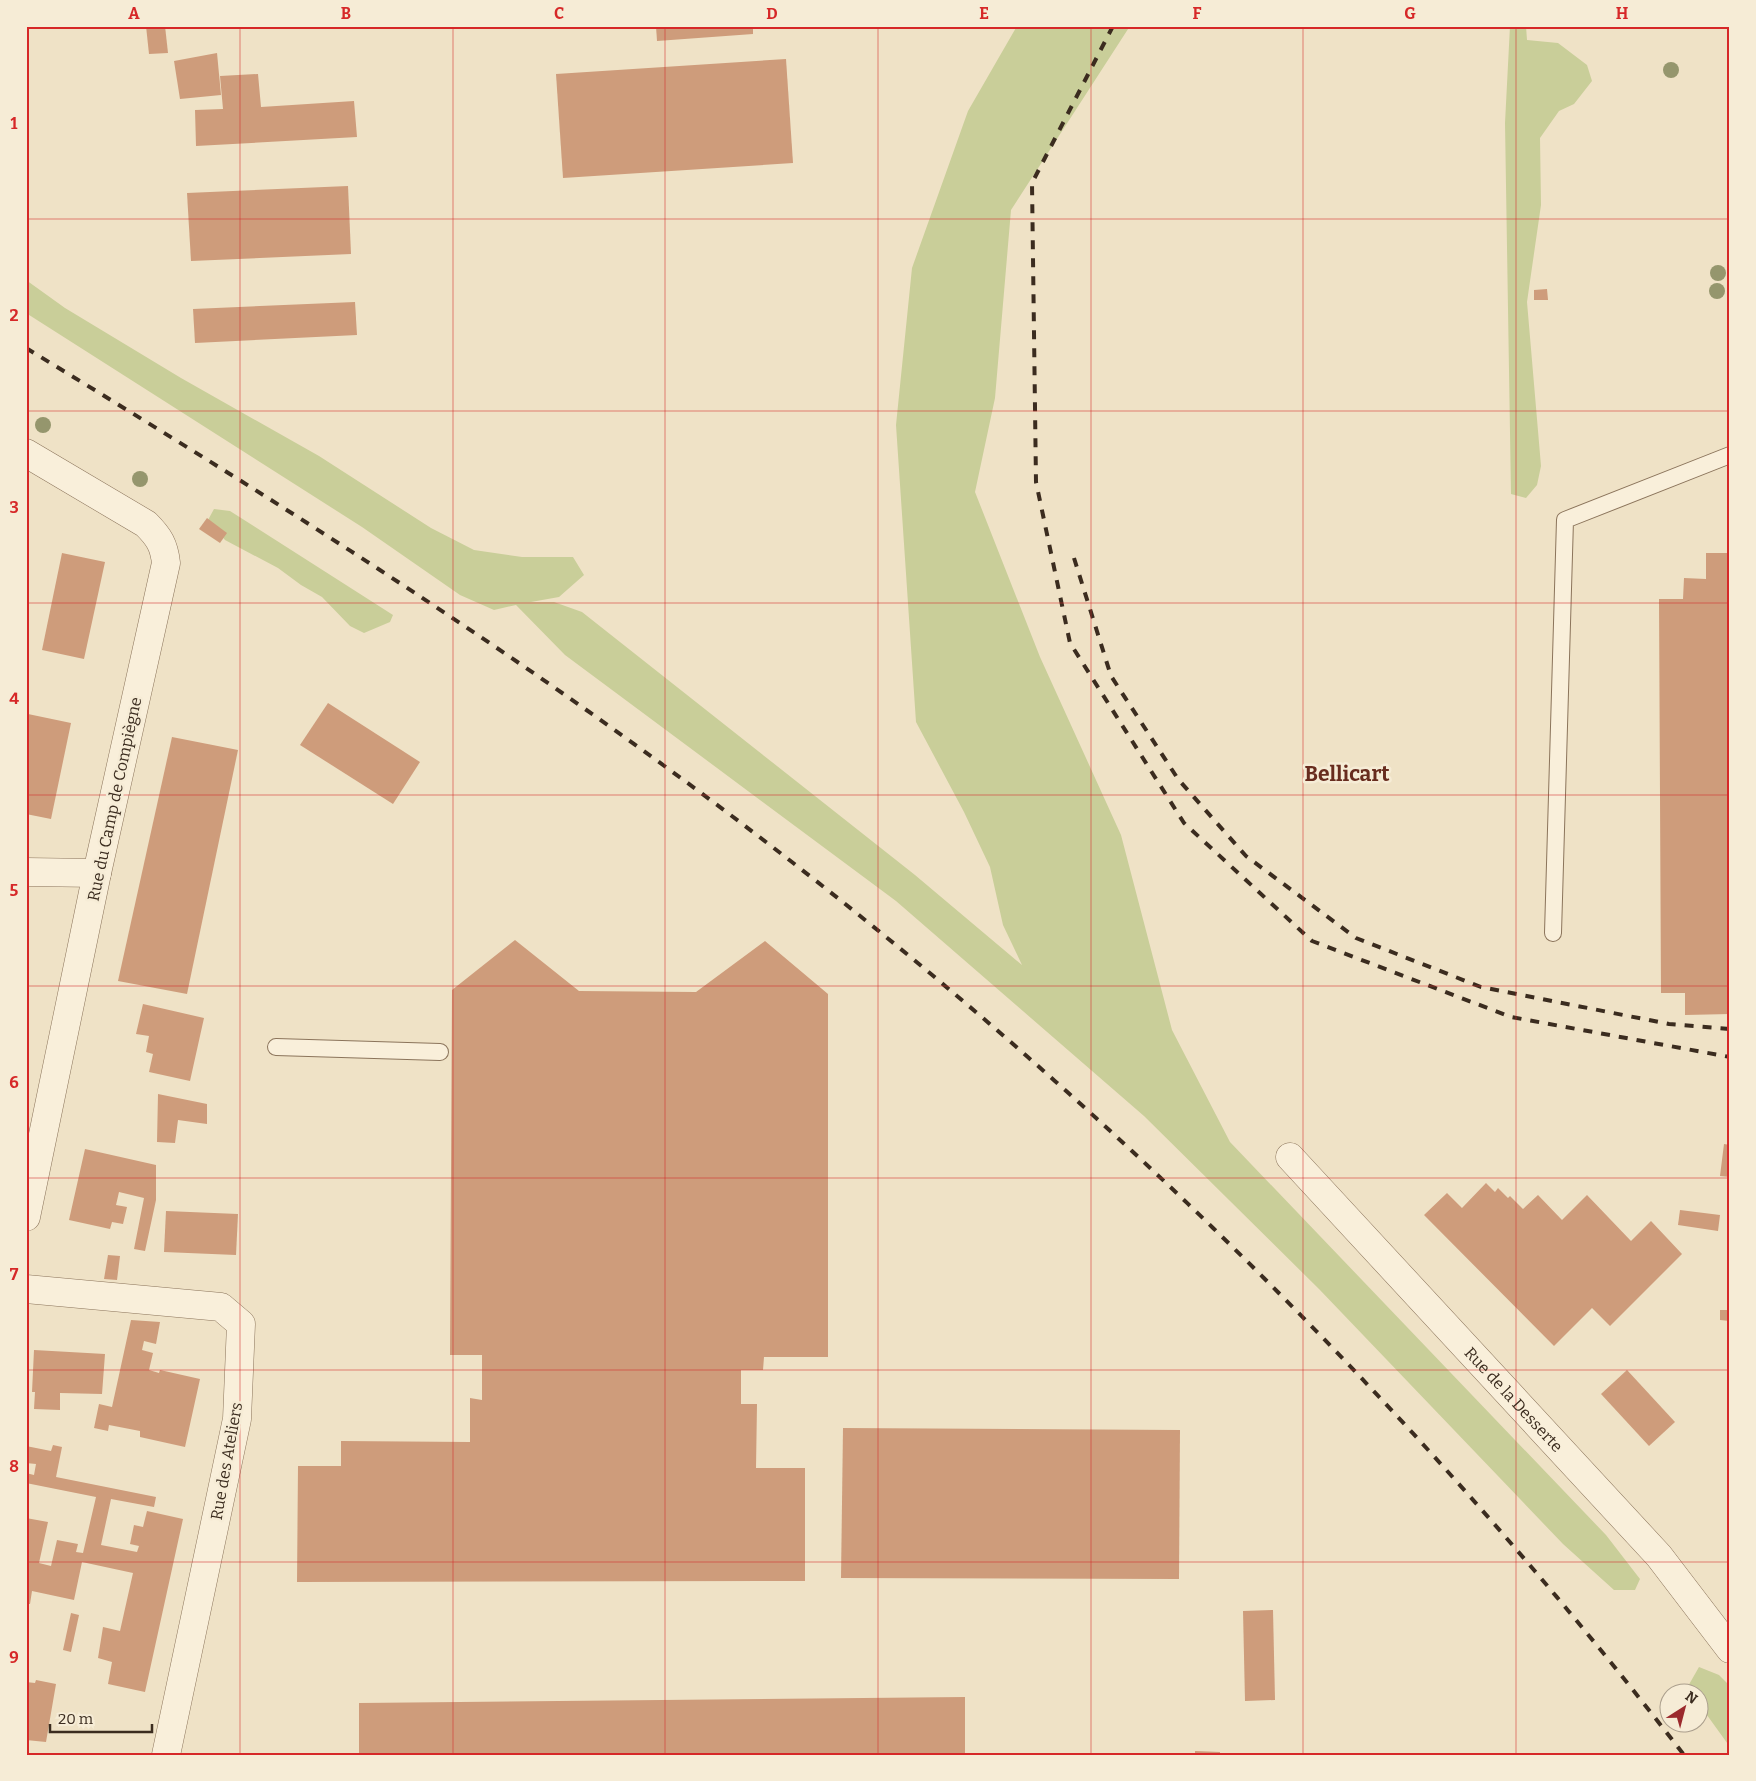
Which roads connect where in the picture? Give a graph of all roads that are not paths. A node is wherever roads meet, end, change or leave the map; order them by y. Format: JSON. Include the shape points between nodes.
{"nodes":[{"id":1,"x":26,"y":453,"type":"edge"},
{"id":2,"x":1730,"y":456,"type":"edge"},
{"id":3,"x":26,"y":872,"type":"edge"},
{"id":4,"x":97,"y":873,"type":"junction"},
{"id":5,"x":1552,"y":932,"type":"dead end"},
{"id":6,"x":276,"y":1047,"type":"dead end"},
{"id":7,"x":440,"y":1052,"type":"dead end"},
{"id":8,"x":1290,"y":1157,"type":"dead end"},
{"id":9,"x":26,"y":1217,"type":"edge"},
{"id":10,"x":26,"y":1289,"type":"edge"},
{"id":11,"x":1730,"y":1649,"type":"edge"},
{"id":12,"x":166,"y":1755,"type":"edge"}],
"edges":[{"from":1,"to":4,"type":"street","name":"Rue du Camp de Compiègne","via":[[146,524],[164,548],[166,563]]},
{"from":2,"to":5,"type":"lane","via":[[1565,520]]},
{"from":3,"to":4,"type":"street"},
{"from":4,"to":9,"type":"street","name":"Rue du Camp de Compiègne"},
{"from":6,"to":7,"type":"lane"},
{"from":8,"to":11,"type":"street","name":"Rue de la Desserte","via":[[1659,1556]]},
{"from":10,"to":12,"type":"street","name":"Rue des Ateliers","via":[[221,1307],[241,1324],[237,1419]]}]}
